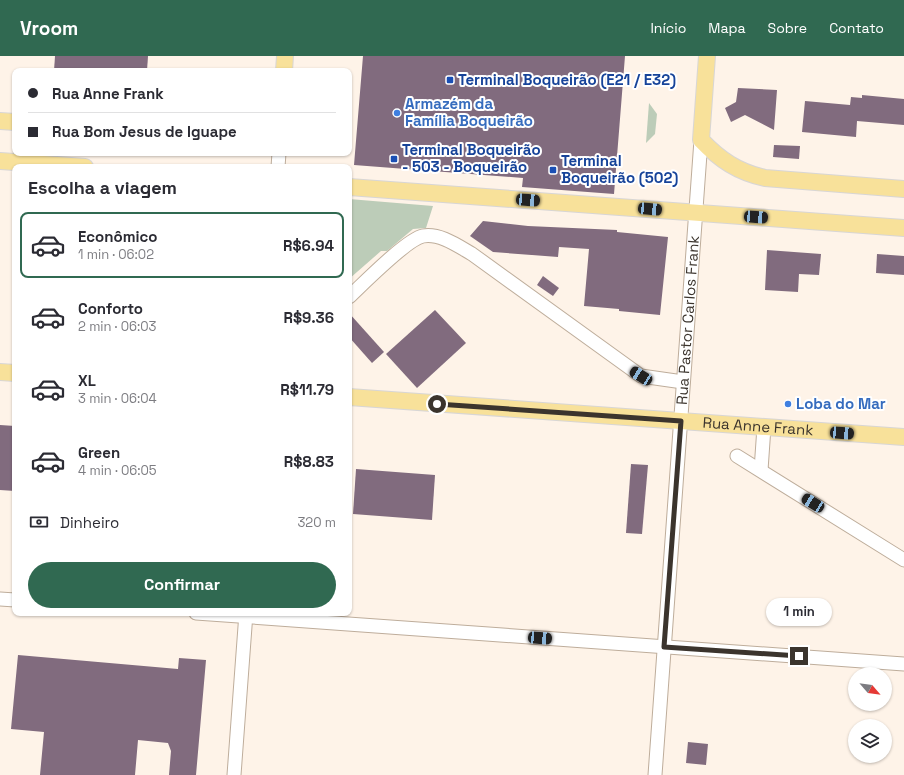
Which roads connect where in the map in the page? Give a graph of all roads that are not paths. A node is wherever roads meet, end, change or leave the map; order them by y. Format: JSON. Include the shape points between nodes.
{"nodes":[{"id":1,"x":286,"y":56,"type":"edge"},
{"id":2,"x":707,"y":56,"type":"edge"},
{"id":3,"x":284,"y":68,"type":"edge"},
{"id":4,"x":0,"y":121,"type":"edge"},
{"id":5,"x":12,"y":122,"type":"edge"},
{"id":6,"x":701,"y":140,"type":"junction"},
{"id":7,"x":0,"y":161,"type":"edge"},
{"id":8,"x":42,"y":164,"type":"edge"},
{"id":9,"x":352,"y":187,"type":"edge"},
{"id":10,"x":904,"y":189,"type":"edge"},
{"id":11,"x":695,"y":212,"type":"junction"},
{"id":12,"x":904,"y":228,"type":"edge"},
{"id":13,"x":352,"y":294,"type":"edge"},
{"id":14,"x":0,"y":372,"type":"edge"},
{"id":15,"x":12,"y":373,"type":"edge"},
{"id":16,"x":683,"y":382,"type":"junction"},
{"id":17,"x":352,"y":397,"type":"edge"},
{"id":18,"x":681,"y":421,"type":"junction"},
{"id":19,"x":764,"y":427,"type":"junction"},
{"id":20,"x":904,"y":438,"type":"edge"},
{"id":21,"x":737,"y":456,"type":"dead end"},
{"id":22,"x":761,"y":470,"type":"junction"},
{"id":23,"x":904,"y":560,"type":"edge"},
{"id":24,"x":0,"y":599,"type":"edge"},
{"id":25,"x":12,"y":600,"type":"edge"},
{"id":26,"x":246,"y":616,"type":"edge"},
{"id":27,"x":259,"y":616,"type":"edge"},
{"id":28,"x":664,"y":647,"type":"junction"},
{"id":29,"x":904,"y":664,"type":"edge"},
{"id":30,"x":234,"y":775,"type":"edge"},
{"id":31,"x":655,"y":775,"type":"edge"}],
"edges":[{"from":1,"to":3,"type":"main road"},
{"from":2,"to":6,"type":"main road","name":"Rua Pastor Carlos Frank"},
{"from":4,"to":5,"type":"main road"},
{"from":6,"to":10,"type":"main road","via":[[723,161],[736,169],[766,178]]},
{"from":6,"to":11,"type":"street","name":"Rua Pastor Carlos Frank"},
{"from":7,"to":8,"type":"main road"},
{"from":9,"to":11,"type":"main road"},
{"from":11,"to":12,"type":"main road"},
{"from":11,"to":16,"type":"street","name":"Rua Pastor Carlos Frank"},
{"from":13,"to":16,"type":"street","via":[[409,243],[424,236],[445,240],[472,254],[641,376]]},
{"from":14,"to":15,"type":"main road"},
{"from":16,"to":18,"type":"street","name":"Rua Pastor Carlos Frank"},
{"from":17,"to":18,"type":"main road","name":"Rua Anne Frank"},
{"from":18,"to":19,"type":"main road","name":"Rua Anne Frank"},
{"from":18,"to":28,"type":"street","name":"Rua Pastor Carlos Frank"},
{"from":19,"to":20,"type":"main road","name":"Rua Anne Frank"},
{"from":19,"to":22,"type":"street"},
{"from":21,"to":22,"type":"street"},
{"from":22,"to":23,"type":"street"},
{"from":24,"to":25,"type":"street"},
{"from":26,"to":30,"type":"street"},
{"from":27,"to":28,"type":"street"},
{"from":28,"to":29,"type":"street"},
{"from":28,"to":31,"type":"street","name":"Rua Pastor Carlos Frank"}]}
